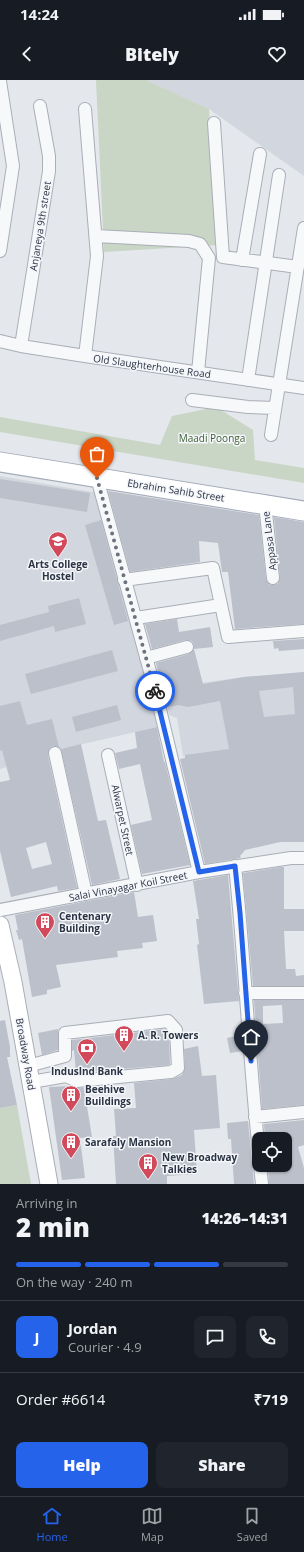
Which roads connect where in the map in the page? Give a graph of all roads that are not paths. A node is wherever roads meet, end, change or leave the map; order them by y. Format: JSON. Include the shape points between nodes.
{"nodes":[{"id":1,"x":0,"y":80,"type":"edge"},
{"id":2,"x":40,"y":106,"type":"dead end"},
{"id":3,"x":85,"y":109,"type":"dead end"},
{"id":4,"x":214,"y":123,"type":"dead end"},
{"id":5,"x":260,"y":154,"type":"dead end"},
{"id":6,"x":279,"y":175,"type":"dead end"},
{"id":7,"x":304,"y":228,"type":"edge"},
{"id":8,"x":96,"y":236,"type":"junction"},
{"id":9,"x":0,"y":251,"type":"edge"},
{"id":10,"x":242,"y":260,"type":"junction"},
{"id":11,"x":266,"y":263,"type":"junction"},
{"id":12,"x":298,"y":267,"type":"junction"},
{"id":13,"x":0,"y":340,"type":"edge"},
{"id":14,"x":21,"y":346,"type":"junction"},
{"id":15,"x":85,"y":356,"type":"junction"},
{"id":16,"x":198,"y":372,"type":"junction"},
{"id":17,"x":248,"y":380,"type":"junction"},
{"id":18,"x":279,"y":385,"type":"junction"},
{"id":19,"x":304,"y":388,"type":"edge"},
{"id":20,"x":192,"y":400,"type":"dead end"},
{"id":21,"x":275,"y":408,"type":"junction"},
{"id":22,"x":271,"y":435,"type":"dead end"},
{"id":23,"x":0,"y":452,"type":"edge"},
{"id":24,"x":0,"y":462,"type":"edge"},
{"id":25,"x":97,"y":478,"type":"junction"},
{"id":26,"x":304,"y":501,"type":"edge"},
{"id":27,"x":265,"y":504,"type":"junction"},
{"id":28,"x":304,"y":511,"type":"edge"},
{"id":29,"x":273,"y":578,"type":"dead end"},
{"id":30,"x":124,"y":580,"type":"junction"},
{"id":31,"x":221,"y":605,"type":"junction"},
{"id":32,"x":136,"y":618,"type":"junction"},
{"id":33,"x":304,"y":631,"type":"edge"},
{"id":34,"x":187,"y":648,"type":"dead end"},
{"id":35,"x":146,"y":658,"type":"junction"},
{"id":36,"x":55,"y":753,"type":"dead end"},
{"id":37,"x":108,"y":755,"type":"dead end"},
{"id":38,"x":304,"y":858,"type":"edge"},
{"id":39,"x":235,"y":866,"type":"junction"},
{"id":40,"x":199,"y":872,"type":"junction"},
{"id":41,"x":137,"y":884,"type":"junction"},
{"id":42,"x":86,"y":894,"type":"junction"},
{"id":43,"x":0,"y":910,"type":"edge"},
{"id":44,"x":0,"y":925,"type":"edge"},
{"id":45,"x":245,"y":992,"type":"junction"},
{"id":46,"x":304,"y":993,"type":"edge"},
{"id":47,"x":28,"y":1066,"type":"junction"},
{"id":48,"x":31,"y":1082,"type":"junction"},
{"id":49,"x":304,"y":1112,"type":"edge"},
{"id":50,"x":255,"y":1117,"type":"junction"},
{"id":51,"x":257,"y":1132,"type":"edge"},
{"id":52,"x":261,"y":1172,"type":"edge"},
{"id":53,"x":49,"y":1184,"type":"edge"},
{"id":54,"x":262,"y":1184,"type":"edge"}],
"edges":[{"from":1,"to":9,"type":"street","via":[[13,166]]},
{"from":2,"to":14,"type":"street","name":"Anjaneya 9th street","via":[[49,171]]},
{"from":3,"to":8,"type":"street"},
{"from":4,"to":10,"type":"street","via":[[223,257]]},
{"from":5,"to":10,"type":"street"},
{"from":6,"to":11,"type":"street"},
{"from":7,"to":12,"type":"street"},
{"from":8,"to":15,"type":"street","via":[[97,256]]},
{"from":8,"to":16,"type":"street","via":[[189,241],[200,244],[209,258]]},
{"from":10,"to":11,"type":"street"},
{"from":11,"to":12,"type":"street"},
{"from":11,"to":17,"type":"street"},
{"from":12,"to":18,"type":"street"},
{"from":13,"to":14,"type":"street","name":"Old Slaughterhouse Road"},
{"from":14,"to":15,"type":"street","name":"Old Slaughterhouse Road"},
{"from":15,"to":16,"type":"street","name":"Old Slaughterhouse Road"},
{"from":16,"to":17,"type":"street","name":"Old Slaughterhouse Road"},
{"from":17,"to":18,"type":"street","name":"Old Slaughterhouse Road"},
{"from":18,"to":19,"type":"street","name":"Old Slaughterhouse Road"},
{"from":18,"to":21,"type":"street"},
{"from":20,"to":21,"type":"street"},
{"from":21,"to":22,"type":"street"},
{"from":23,"to":26,"type":"main road","name":"Ebrahim Sahib Street"},
{"from":24,"to":25,"type":"main road","name":"Ebrahim Sahib Street"},
{"from":25,"to":27,"type":"main road","name":"Ebrahim Sahib Street"},
{"from":25,"to":30,"type":"street"},
{"from":27,"to":28,"type":"main road","name":"Ebrahim Sahib Street"},
{"from":27,"to":29,"type":"street","name":"Appasa Lane"},
{"from":30,"to":31,"type":"street","via":[[213,568]]},
{"from":30,"to":32,"type":"street"},
{"from":31,"to":32,"type":"street"},
{"from":31,"to":33,"type":"street","via":[[228,636]]},
{"from":32,"to":35,"type":"street"},
{"from":34,"to":35,"type":"street"},
{"from":35,"to":40,"type":"street"},
{"from":36,"to":42,"type":"street"},
{"from":37,"to":41,"type":"street","name":"Alwarpet Street"},
{"from":38,"to":39,"type":"street","name":"Salai Vinayagar Koil Street"},
{"from":39,"to":40,"type":"street","name":"Salai Vinayagar Koil Street"},
{"from":39,"to":45,"type":"street"},
{"from":40,"to":41,"type":"street","name":"Salai Vinayagar Koil Street"},
{"from":41,"to":42,"type":"street","name":"Salai Vinayagar Koil Street"},
{"from":42,"to":43,"type":"street","name":"Salai Vinayagar Koil Street"},
{"from":44,"to":47,"type":"main road","name":"Broadway Road"},
{"from":45,"to":46,"type":"street"},
{"from":45,"to":50,"type":"street"},
{"from":47,"to":48,"type":"main road","name":"Broadway Road"},
{"from":47,"to":48,"type":"street","via":[[65,1056],[65,1033],[168,1021],[176,1030],[178,1068],[170,1072],[78,1081],[66,1076]]},
{"from":48,"to":53,"type":"main road","name":"Broadway Road"},
{"from":49,"to":50,"type":"street"},
{"from":50,"to":51,"type":"street"},
{"from":52,"to":54,"type":"street"}]}
